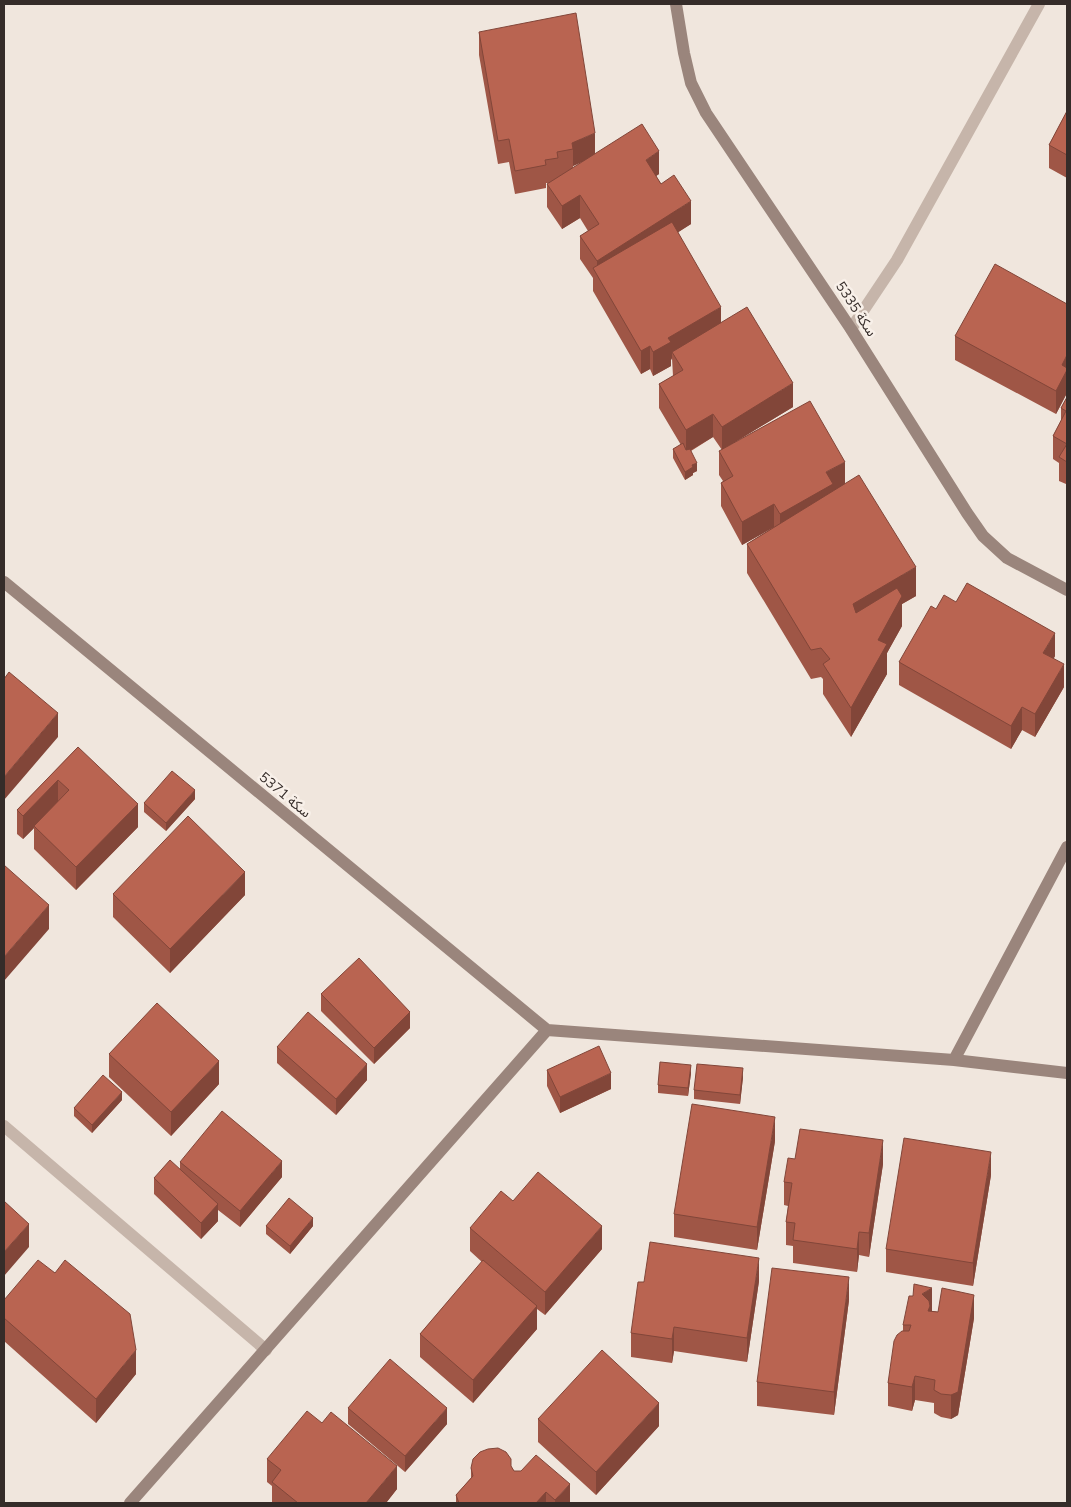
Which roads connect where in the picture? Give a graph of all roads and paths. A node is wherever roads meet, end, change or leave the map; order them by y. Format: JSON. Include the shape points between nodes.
{"nodes":[{"id":1,"x":676,"y":4,"type":"edge"},
{"id":2,"x":1039,"y":4,"type":"edge"},
{"id":3,"x":851,"y":329,"type":"junction"},
{"id":4,"x":4,"y":582,"type":"edge"},
{"id":5,"x":1067,"y":590,"type":"edge"},
{"id":6,"x":1067,"y":847,"type":"edge"},
{"id":7,"x":547,"y":1030,"type":"junction"},
{"id":8,"x":954,"y":1060,"type":"junction"},
{"id":9,"x":1067,"y":1073,"type":"edge"},
{"id":10,"x":4,"y":1126,"type":"edge"},
{"id":11,"x":266,"y":1350,"type":"junction"},
{"id":12,"x":130,"y":1503,"type":"edge"}],
"edges":[{"from":1,"to":3,"type":"street","name":"سكة 5335","via":[[691,82],[706,113]]},
{"from":2,"to":3,"type":"street","via":[[897,260]]},
{"from":3,"to":5,"type":"street","name":"سكة 5335","via":[[983,536],[1007,558]]},
{"from":4,"to":7,"type":"street","name":"سكة 5371"},
{"from":6,"to":8,"type":"street"},
{"from":7,"to":8,"type":"street"},
{"from":7,"to":11,"type":"street"},
{"from":8,"to":9,"type":"street"},
{"from":10,"to":11,"type":"street"},
{"from":11,"to":12,"type":"street"}]}
